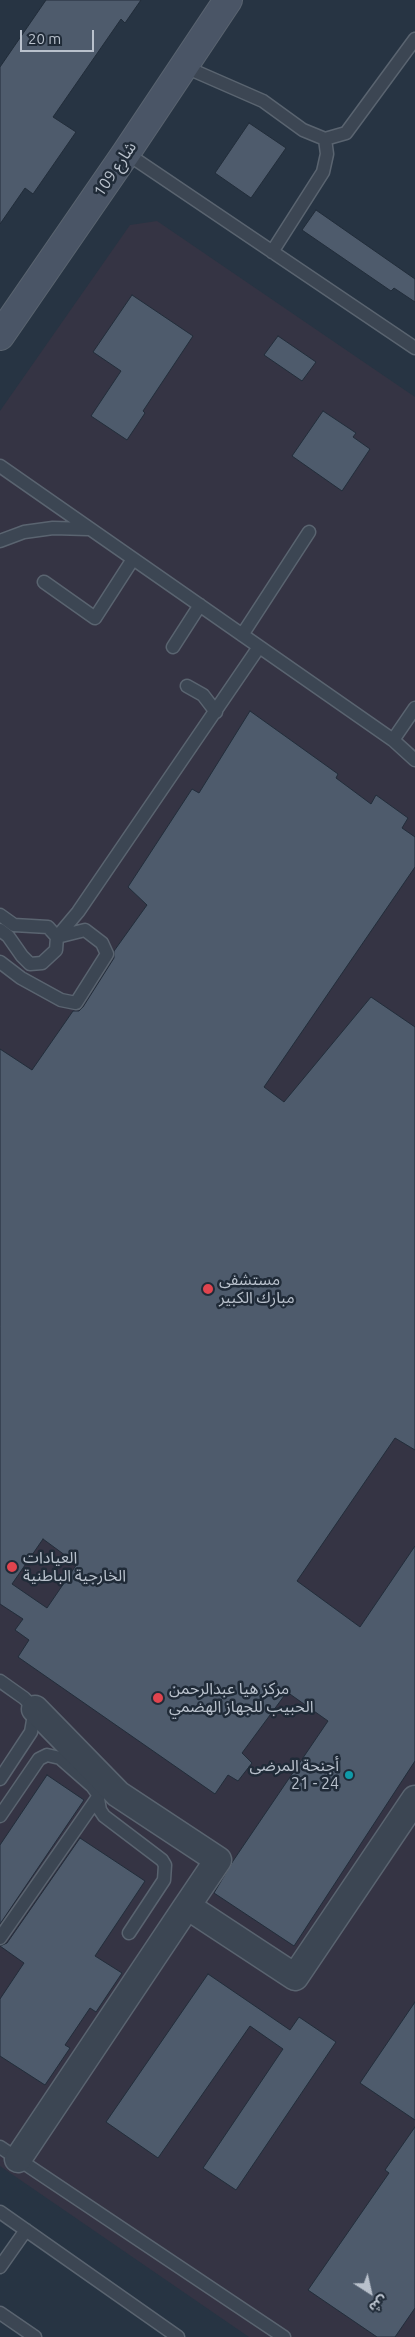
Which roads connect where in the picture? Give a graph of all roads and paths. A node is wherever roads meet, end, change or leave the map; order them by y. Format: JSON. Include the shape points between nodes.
{"nodes":[{"id":1,"x":228,"y":0,"type":"edge"},
{"id":2,"x":415,"y":39,"type":"edge"},
{"id":3,"x":183,"y":66,"type":"junction"},
{"id":4,"x":325,"y":139,"type":"junction"},
{"id":5,"x":126,"y":153,"type":"junction"},
{"id":6,"x":272,"y":252,"type":"junction"},
{"id":7,"x":0,"y":336,"type":"edge"},
{"id":8,"x":415,"y":348,"type":"edge"},
{"id":9,"x":0,"y":466,"type":"edge"},
{"id":10,"x":89,"y":529,"type":"junction"},
{"id":11,"x":309,"y":532,"type":"dead end"},
{"id":12,"x":0,"y":541,"type":"edge"},
{"id":13,"x":133,"y":559,"type":"junction"},
{"id":14,"x":44,"y":582,"type":"dead end"},
{"id":15,"x":200,"y":605,"type":"junction"},
{"id":16,"x":242,"y":635,"type":"junction"},
{"id":17,"x":173,"y":646,"type":"dead end"},
{"id":18,"x":259,"y":647,"type":"junction"},
{"id":19,"x":187,"y":686,"type":"dead end"},
{"id":20,"x":415,"y":708,"type":"edge"},
{"id":21,"x":216,"y":712,"type":"junction"},
{"id":22,"x":393,"y":740,"type":"junction"},
{"id":23,"x":415,"y":760,"type":"edge"},
{"id":24,"x":0,"y":915,"type":"edge"},
{"id":25,"x":0,"y":930,"type":"edge"},
{"id":26,"x":57,"y":938,"type":"junction"},
{"id":27,"x":0,"y":962,"type":"edge"},
{"id":28,"x":0,"y":1681,"type":"edge"},
{"id":29,"x":35,"y":1709,"type":"junction"},
{"id":30,"x":0,"y":1779,"type":"edge"},
{"id":31,"x":98,"y":1796,"type":"junction"},
{"id":32,"x":415,"y":1799,"type":"edge"},
{"id":33,"x":0,"y":1816,"type":"edge"},
{"id":34,"x":187,"y":1906,"type":"junction"},
{"id":35,"x":129,"y":1933,"type":"dead end"},
{"id":36,"x":0,"y":1938,"type":"edge"},
{"id":37,"x":9,"y":2153,"type":"edge"},
{"id":38,"x":2,"y":2215,"type":"edge"},
{"id":39,"x":26,"y":2230,"type":"junction"},
{"id":40,"x":0,"y":2267,"type":"edge"},
{"id":41,"x":0,"y":2313,"type":"edge"},
{"id":42,"x":160,"y":2324,"type":"junction"},
{"id":43,"x":35,"y":2337,"type":"edge"},
{"id":44,"x":163,"y":2337,"type":"edge"},
{"id":45,"x":178,"y":2337,"type":"edge"},
{"id":46,"x":284,"y":2337,"type":"edge"}],
"edges":[{"from":1,"to":3,"type":"street","name":"شارع 109"},
{"from":2,"to":4,"type":"lane","via":[[346,133]]},
{"from":3,"to":4,"type":"lane","via":[[263,101],[303,130]]},
{"from":3,"to":5,"type":"street","name":"شارع 109"},
{"from":4,"to":6,"type":"lane","via":[[327,154],[323,172]]},
{"from":5,"to":6,"type":"lane"},
{"from":5,"to":7,"type":"street","name":"شارع 109"},
{"from":6,"to":8,"type":"lane"},
{"from":9,"to":10,"type":"lane"},
{"from":10,"to":12,"type":"lane","via":[[53,528],[24,532]]},
{"from":10,"to":13,"type":"lane"},
{"from":11,"to":16,"type":"lane"},
{"from":13,"to":14,"type":"lane","via":[[95,618]]},
{"from":13,"to":15,"type":"lane"},
{"from":15,"to":16,"type":"lane"},
{"from":15,"to":17,"type":"lane"},
{"from":16,"to":18,"type":"lane"},
{"from":18,"to":21,"type":"lane"},
{"from":18,"to":22,"type":"lane"},
{"from":19,"to":21,"type":"lane","via":[[203,694]]},
{"from":20,"to":22,"type":"lane"},
{"from":21,"to":26,"type":"lane"},
{"from":22,"to":23,"type":"lane"},
{"from":24,"to":26,"type":"lane","via":[[14,925],[48,927]]},
{"from":25,"to":26,"type":"lane","via":[[30,964],[42,963],[56,950]]},
{"from":26,"to":27,"type":"lane","via":[[85,930],[102,943],[107,954],[76,1003],[61,1000]]},
{"from":28,"to":29,"type":"lane"},
{"from":29,"to":30,"type":"lane","via":[[32,1732]]},
{"from":29,"to":34,"type":"street","via":[[118,1794],[218,1860]]},
{"from":31,"to":33,"type":"lane","via":[[92,1786],[60,1758],[47,1755],[39,1759]]},
{"from":31,"to":35,"type":"lane","via":[[100,1810],[109,1821],[165,1865],[164,1880]]},
{"from":31,"to":36,"type":"lane"},
{"from":32,"to":34,"type":"street","via":[[295,1977]]},
{"from":34,"to":37,"type":"street"},
{"from":37,"to":46,"type":"lane"},
{"from":38,"to":39,"type":"lane"},
{"from":39,"to":40,"type":"lane"},
{"from":39,"to":42,"type":"lane"},
{"from":41,"to":43,"type":"lane"},
{"from":42,"to":44,"type":"lane"},
{"from":42,"to":45,"type":"lane"}]}
